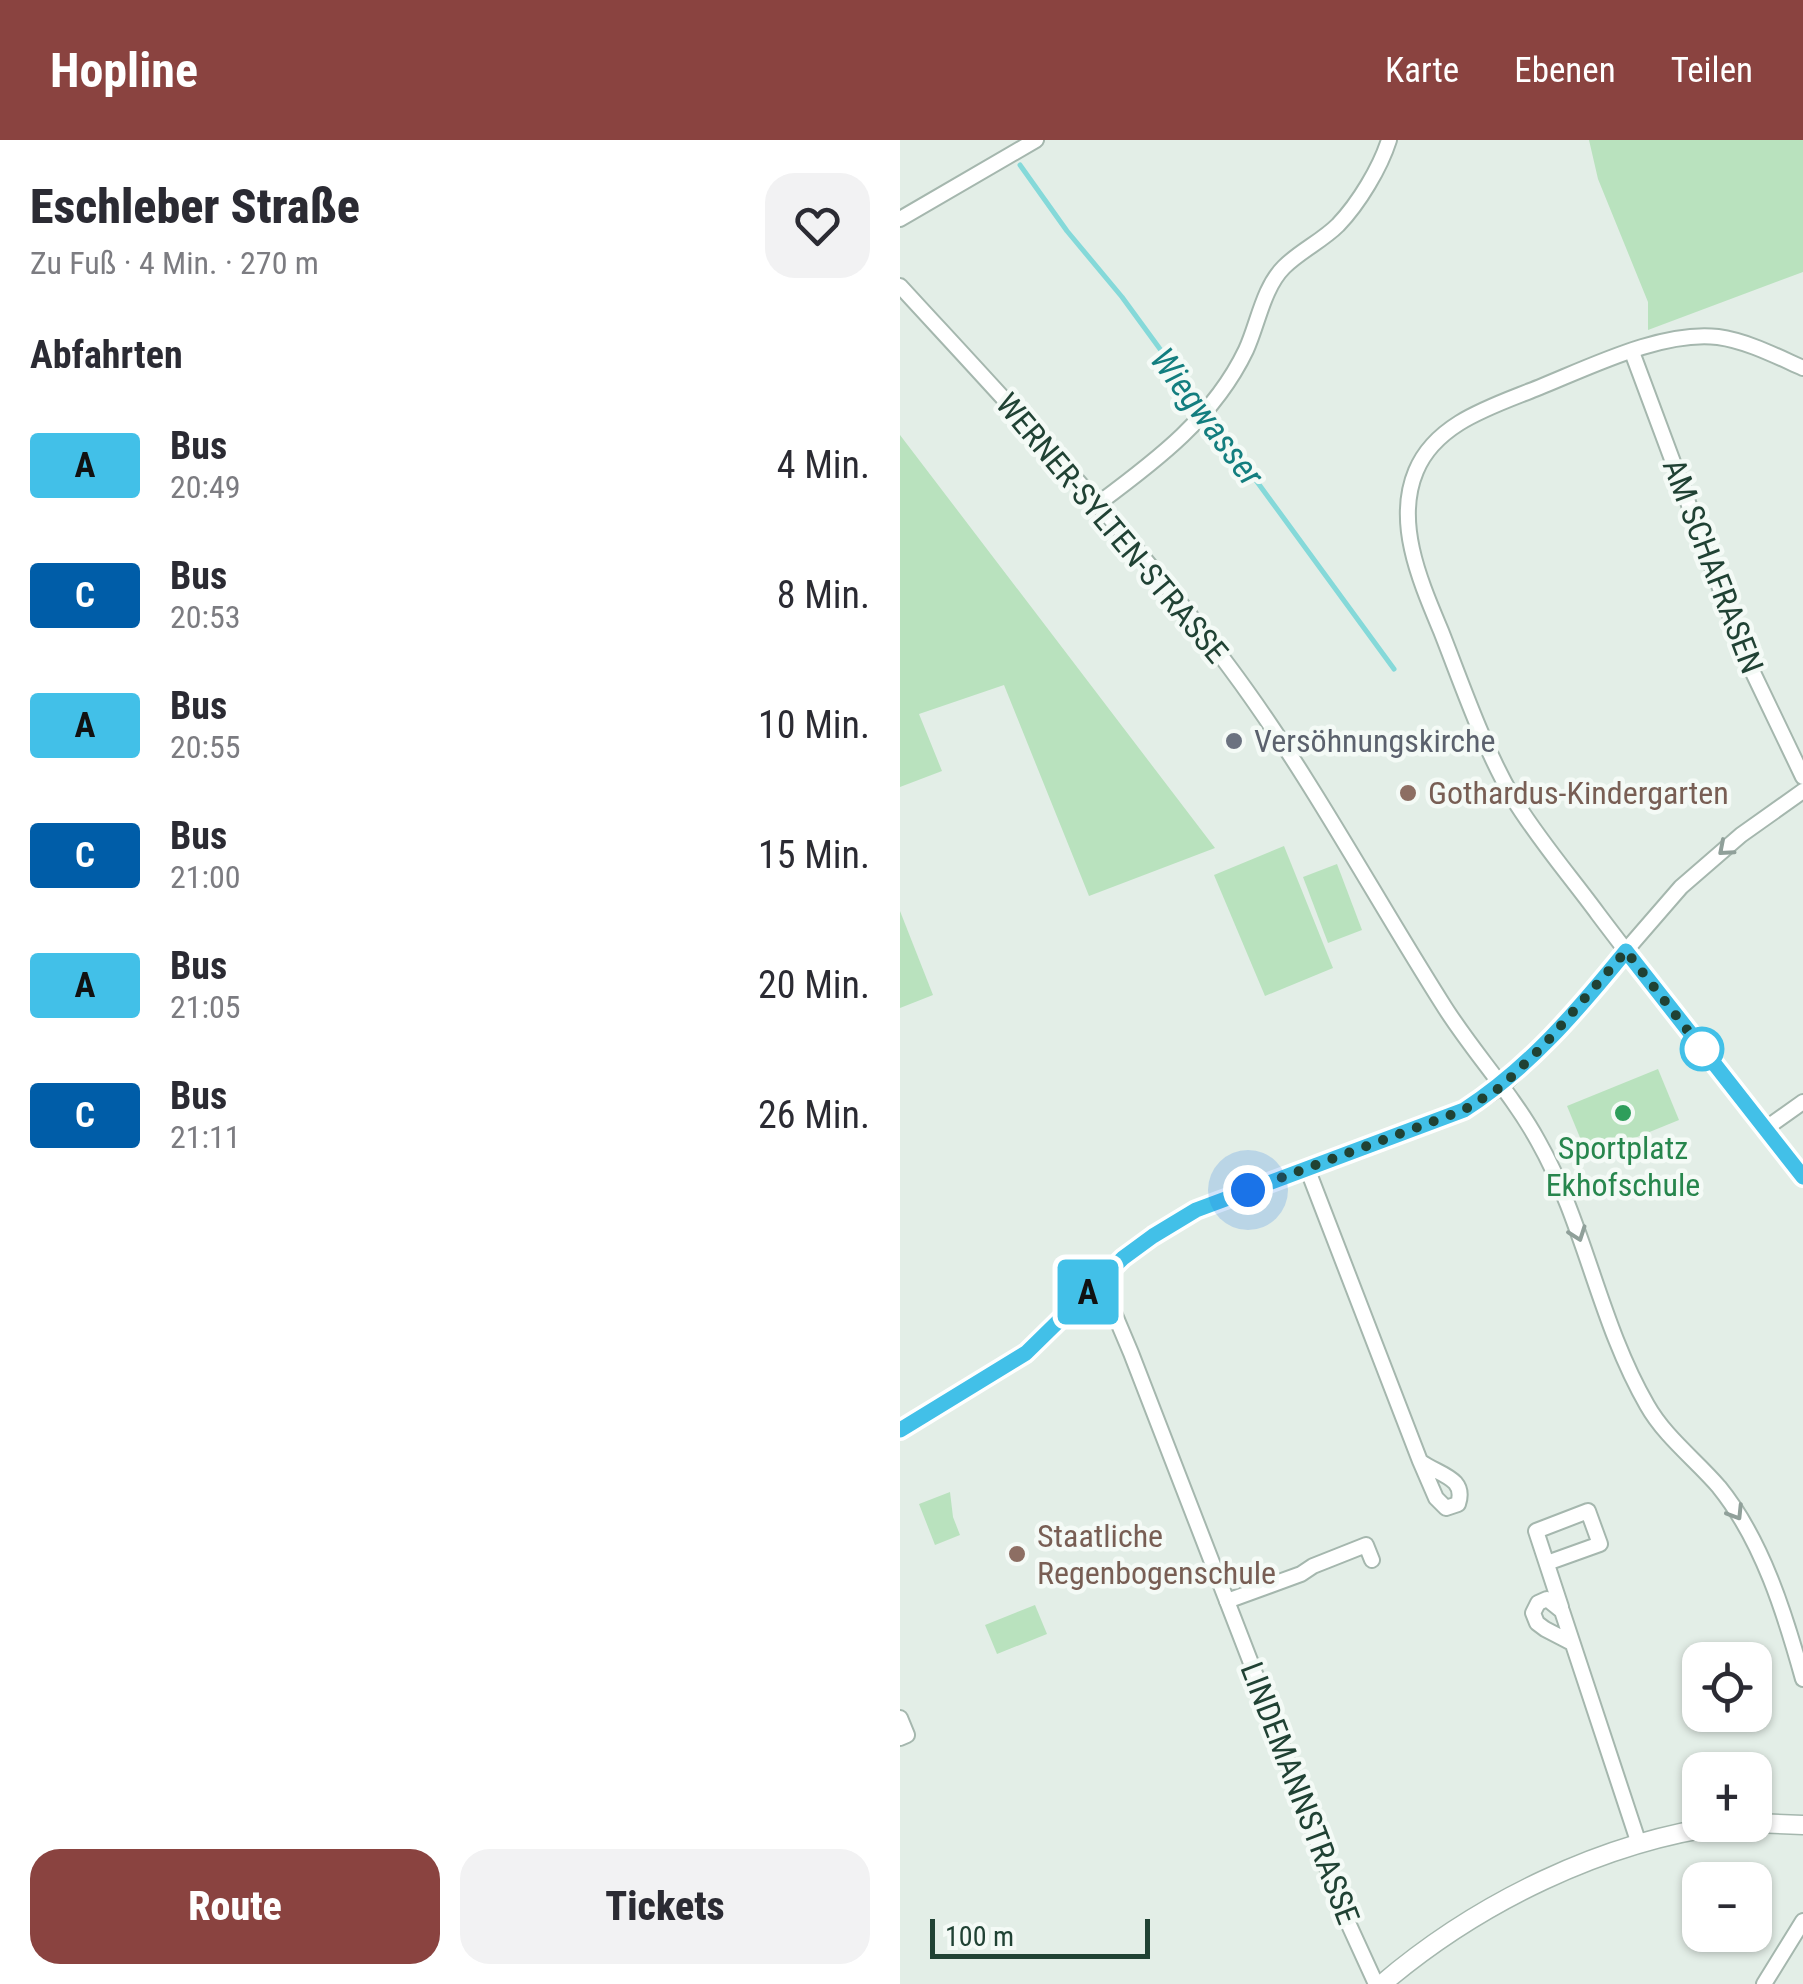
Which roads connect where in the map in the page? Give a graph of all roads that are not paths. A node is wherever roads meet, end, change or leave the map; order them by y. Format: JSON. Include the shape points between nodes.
{"nodes":[{"id":1,"x":1036,"y":140,"type":"edge"},
{"id":2,"x":1389,"y":140,"type":"edge"},
{"id":3,"x":900,"y":219,"type":"edge"},
{"id":4,"x":900,"y":286,"type":"edge"},
{"id":5,"x":1632,"y":352,"type":"junction"},
{"id":6,"x":1803,"y":368,"type":"edge"},
{"id":7,"x":1100,"y":503,"type":"junction"},
{"id":8,"x":1803,"y":776,"type":"edge"},
{"id":9,"x":1803,"y":791,"type":"edge"},
{"id":10,"x":1626,"y":951,"type":"junction"},
{"id":11,"x":1501,"y":1087,"type":"junction"},
{"id":12,"x":1803,"y":1102,"type":"edge"},
{"id":13,"x":1764,"y":1129,"type":"junction"},
{"id":14,"x":1307,"y":1168,"type":"junction"},
{"id":15,"x":1803,"y":1178,"type":"edge"},
{"id":16,"x":1094,"y":1286,"type":"junction"},
{"id":17,"x":900,"y":1430,"type":"edge"},
{"id":18,"x":1420,"y":1461,"type":"dead end"},
{"id":19,"x":1372,"y":1560,"type":"dead end"},
{"id":20,"x":1547,"y":1563,"type":"junction"},
{"id":21,"x":1227,"y":1601,"type":"junction"},
{"id":22,"x":1562,"y":1611,"type":"junction"},
{"id":23,"x":1572,"y":1642,"type":"junction"},
{"id":24,"x":1803,"y":1679,"type":"edge"},
{"id":25,"x":900,"y":1718,"type":"edge"},
{"id":26,"x":903,"y":1737,"type":"edge"},
{"id":27,"x":1772,"y":1824,"type":"edge"},
{"id":28,"x":1803,"y":1825,"type":"edge"},
{"id":29,"x":1682,"y":1835,"type":"edge"},
{"id":30,"x":1638,"y":1844,"type":"junction"},
{"id":31,"x":1803,"y":1921,"type":"edge"},
{"id":32,"x":1379,"y":1984,"type":"edge"},
{"id":33,"x":1764,"y":1984,"type":"edge"}],
"edges":[{"from":1,"to":3,"type":"street"},
{"from":2,"to":7,"type":"street","via":[[1339,224],[1282,269],[1245,351],[1208,409],[1166,454]]},
{"from":4,"to":7,"type":"street","name":"WERNER-SYLTEN-STRASSE"},
{"from":5,"to":6,"type":"street","via":[[1688,336],[1721,338]]},
{"from":5,"to":8,"type":"street","name":"AM SCHAFRASEN","via":[[1746,658]]},
{"from":5,"to":10,"type":"street","via":[[1464,421],[1430,445],[1408,509],[1429,603],[1499,770]]},
{"from":7,"to":11,"type":"street","name":"WERNER-SYLTEN-STRASSE","via":[[1266,719]]},
{"from":9,"to":10,"type":"street","one_way":true,"via":[[1681,887]]},
{"from":10,"to":11,"type":"street"},
{"from":10,"to":13,"type":"street"},
{"from":11,"to":14,"type":"street","via":[[1464,1110]]},
{"from":11,"to":24,"type":"street","name":"WERNER-SYLTEN-STRASSE","one_way":true,"via":[[1559,1184],[1622,1355],[1649,1409],[1718,1487],[1765,1567]]},
{"from":12,"to":13,"type":"street"},
{"from":13,"to":15,"type":"street"},
{"from":14,"to":16,"type":"street","via":[[1196,1210]]},
{"from":14,"to":18,"type":"street"},
{"from":16,"to":17,"type":"street","via":[[1026,1353]]},
{"from":16,"to":21,"type":"street","name":"LINDEMANNSTRASSE","via":[[1112,1308]]},
{"from":19,"to":21,"type":"street","via":[[1366,1545]]},
{"from":20,"to":20,"type":"street","via":[[1536,1530],[1588,1511],[1600,1544]]},
{"from":20,"to":22,"type":"street"},
{"from":21,"to":32,"type":"street","name":"LINDEMANNSTRASSE","via":[[1344,1914]]},
{"from":22,"to":23,"type":"street"},
{"from":22,"to":23,"type":"street","via":[[1547,1599],[1533,1613],[1537,1623]]},
{"from":23,"to":30,"type":"street"},
{"from":25,"to":26,"type":"street"},
{"from":27,"to":28,"type":"street"},
{"from":29,"to":30,"type":"street"},
{"from":30,"to":32,"type":"street","via":[[1508,1900]]},
{"from":31,"to":33,"type":"street"}]}
